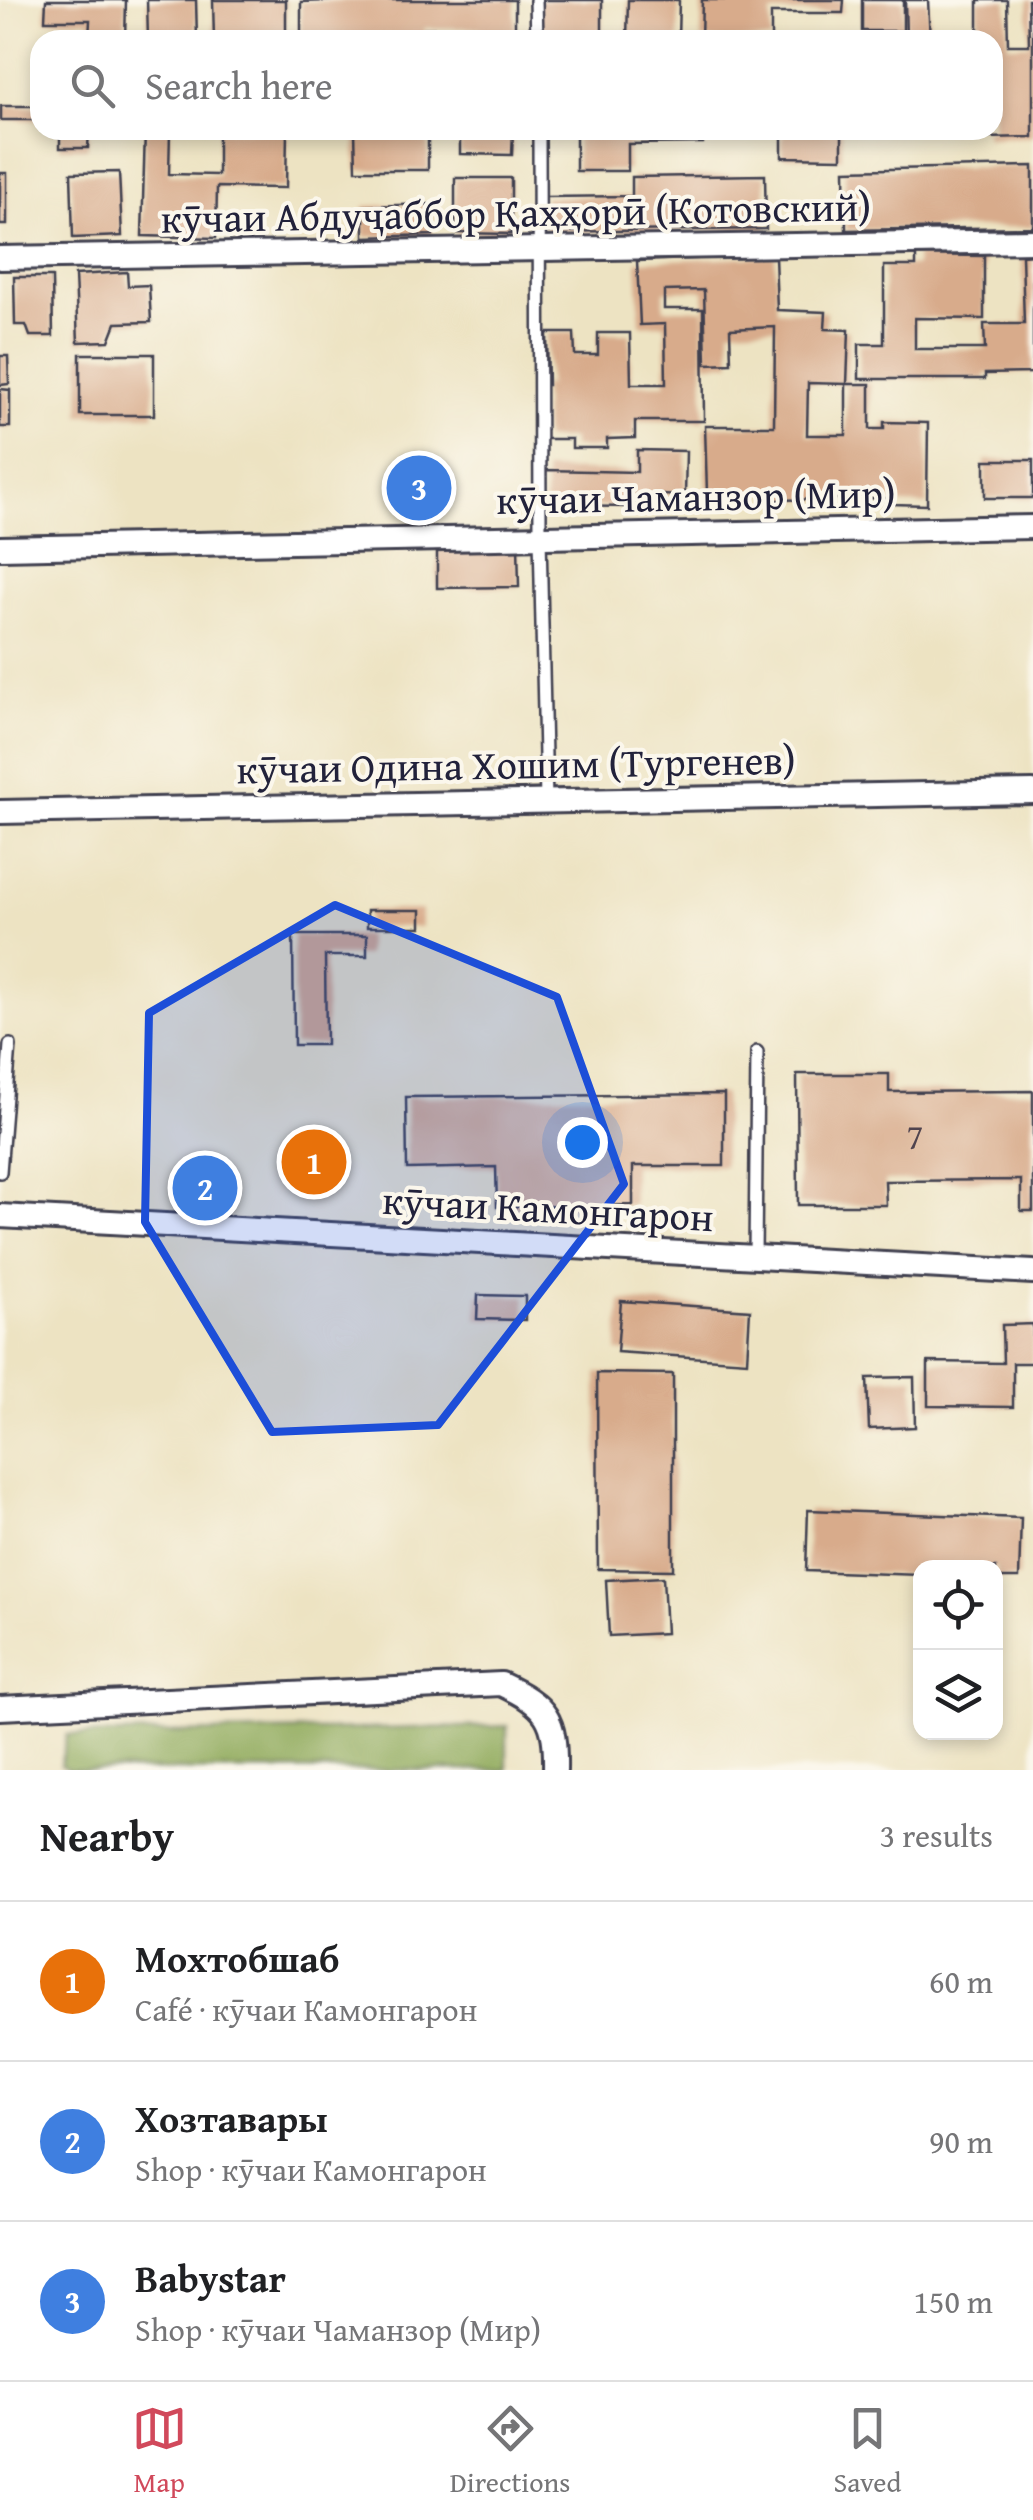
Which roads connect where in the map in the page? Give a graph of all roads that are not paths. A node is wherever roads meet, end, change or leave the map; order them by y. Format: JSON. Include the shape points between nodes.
{"nodes":[{"id":1,"x":536,"y":0,"type":"edge"},
{"id":2,"x":537,"y":30,"type":"edge"},
{"id":3,"x":539,"y":140,"type":"edge"},
{"id":4,"x":1033,"y":240,"type":"edge"},
{"id":5,"x":541,"y":248,"type":"junction"},
{"id":6,"x":0,"y":258,"type":"edge"},
{"id":7,"x":1033,"y":526,"type":"edge"},
{"id":8,"x":540,"y":536,"type":"junction"},
{"id":9,"x":0,"y":548,"type":"edge"},
{"id":10,"x":1033,"y":792,"type":"edge"},
{"id":11,"x":546,"y":801,"type":"junction"},
{"id":12,"x":0,"y":812,"type":"edge"},
{"id":13,"x":10,"y":1046,"type":"dead end"},
{"id":14,"x":757,"y":1052,"type":"dead end"},
{"id":15,"x":0,"y":1172,"type":"edge"},
{"id":16,"x":0,"y":1216,"type":"edge"},
{"id":17,"x":755,"y":1257,"type":"junction"},
{"id":18,"x":1033,"y":1272,"type":"edge"},
{"id":19,"x":0,"y":1708,"type":"edge"},
{"id":20,"x":555,"y":1770,"type":"edge"}],
"edges":[{"from":1,"to":2,"type":"lane"},
{"from":3,"to":5,"type":"lane"},
{"from":4,"to":5,"type":"street","name":"кӯчаи Абдуҷаббор Қаҳҳорӣ (Котовский)"},
{"from":5,"to":6,"type":"street","name":"кӯчаи Абдуҷаббор Қаҳҳорӣ (Котовский)"},
{"from":5,"to":8,"type":"lane"},
{"from":7,"to":8,"type":"street","name":"кӯчаи Чаманзор (Мир)"},
{"from":8,"to":9,"type":"street","name":"кӯчаи Чаманзор (Мир)"},
{"from":8,"to":11,"type":"lane"},
{"from":10,"to":11,"type":"street","name":"кӯчаи Одина Хошим (Тургенев)"},
{"from":11,"to":12,"type":"street","name":"кӯчаи Одина Хошим (Тургенев)"},
{"from":13,"to":15,"type":"lane"},
{"from":14,"to":17,"type":"lane"},
{"from":16,"to":17,"type":"street","name":"кӯчаи Камонгарон"},
{"from":17,"to":18,"type":"street","name":"кӯчаи Камонгарон"},
{"from":19,"to":20,"type":"street","via":[[502,1684],[538,1702],[556,1739]]}]}
